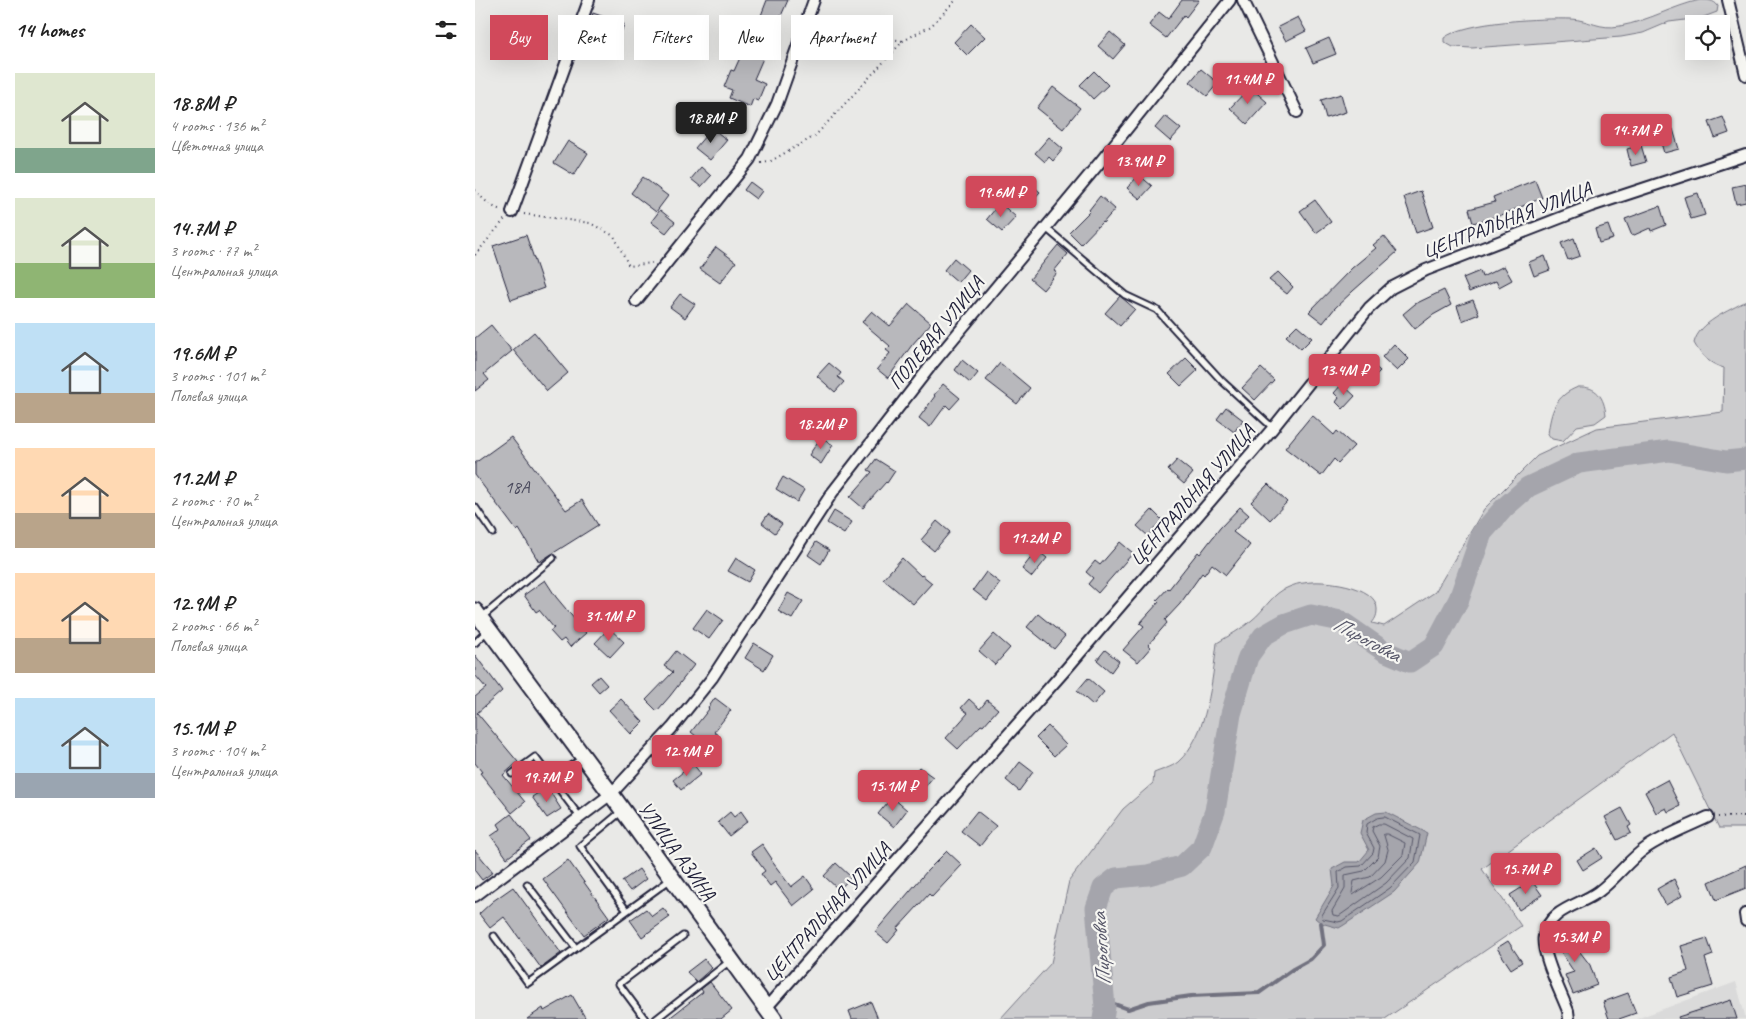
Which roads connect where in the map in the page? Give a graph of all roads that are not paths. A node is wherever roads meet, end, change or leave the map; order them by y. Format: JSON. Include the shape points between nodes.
{"nodes":[{"id":1,"x":589,"y":0,"type":"edge"},
{"id":2,"x":814,"y":0,"type":"edge"},
{"id":3,"x":1230,"y":0,"type":"edge"},
{"id":4,"x":1243,"y":0,"type":"edge"},
{"id":5,"x":1728,"y":0,"type":"edge"},
{"id":6,"x":1746,"y":76,"type":"edge"},
{"id":7,"x":1297,"y":112,"type":"dead end"},
{"id":8,"x":1746,"y":154,"type":"edge"},
{"id":9,"x":512,"y":212,"type":"road end"},
{"id":10,"x":1046,"y":228,"type":"junction"},
{"id":11,"x":636,"y":301,"type":"dead end"},
{"id":12,"x":1273,"y":428,"type":"junction"},
{"id":13,"x":475,"y":508,"type":"edge"},
{"id":14,"x":493,"y":533,"type":"dead end"},
{"id":15,"x":553,"y":558,"type":"dead end"},
{"id":16,"x":481,"y":619,"type":"edge"},
{"id":17,"x":475,"y":642,"type":"edge"},
{"id":18,"x":583,"y":757,"type":"junction"},
{"id":19,"x":512,"y":774,"type":"dead end"},
{"id":20,"x":551,"y":778,"type":"junction"},
{"id":21,"x":611,"y":794,"type":"junction"},
{"id":22,"x":623,"y":810,"type":"junction"},
{"id":23,"x":1708,"y":817,"type":"road end"},
{"id":24,"x":580,"y":818,"type":"junction"},
{"id":25,"x":672,"y":878,"type":"junction"},
{"id":26,"x":527,"y":884,"type":"dead end"},
{"id":27,"x":475,"y":896,"type":"edge"},
{"id":28,"x":627,"y":911,"type":"junction"},
{"id":29,"x":494,"y":936,"type":"dead end"},
{"id":30,"x":683,"y":936,"type":"dead end"},
{"id":31,"x":575,"y":948,"type":"junction"},
{"id":32,"x":731,"y":961,"type":"junction"},
{"id":33,"x":770,"y":1013,"type":"edge"},
{"id":34,"x":645,"y":1019,"type":"edge"},
{"id":35,"x":656,"y":1019,"type":"edge"},
{"id":36,"x":1569,"y":1019,"type":"edge"}],
"edges":[{"from":1,"to":9,"type":"street"},
{"from":2,"to":11,"type":"street","via":[[777,104],[750,159]]},
{"from":3,"to":10,"type":"street","name":"ПОЛЕВАЯ УЛИЦА"},
{"from":4,"to":7,"type":"street"},
{"from":5,"to":6,"type":"street"},
{"from":8,"to":12,"type":"street","name":"ЦЕНТРАЛЬНАЯ УЛИЦА","via":[[1591,206],[1426,270],[1391,288],[1369,308]]},
{"from":10,"to":12,"type":"lane","via":[[1125,295],[1157,310],[1221,380]]},
{"from":10,"to":21,"type":"street","name":"ПОЛЕВАЯ УЛИЦА","via":[[831,492],[712,678],[672,728]]},
{"from":12,"to":33,"type":"street","name":"ЦЕНТРАЛЬНАЯ УЛИЦА"},
{"from":13,"to":14,"type":"lane"},
{"from":15,"to":16,"type":"lane"},
{"from":16,"to":17,"type":"lane"},
{"from":16,"to":18,"type":"main road","name":"УЛИЦА АЗИНА"},
{"from":18,"to":20,"type":"lane"},
{"from":18,"to":21,"type":"main road","name":"УЛИЦА АЗИНА"},
{"from":19,"to":20,"type":"lane","via":[[535,757]]},
{"from":20,"to":24,"type":"lane"},
{"from":21,"to":22,"type":"main road","name":"УЛИЦА АЗИНА"},
{"from":21,"to":24,"type":"street","name":"ПОЛЕВАЯ УЛИЦА"},
{"from":22,"to":25,"type":"main road","name":"УЛИЦА АЗИНА"},
{"from":22,"to":28,"type":"lane","via":[[580,846]]},
{"from":23,"to":36,"type":"street","via":[[1648,847],[1598,892],[1551,919],[1543,946],[1569,1011]]},
{"from":24,"to":27,"type":"street","name":"ПОЛЕВАЯ УЛИЦА"},
{"from":25,"to":28,"type":"lane"},
{"from":25,"to":32,"type":"main road","name":"УЛИЦА АЗИНА"},
{"from":26,"to":31,"type":"lane"},
{"from":28,"to":31,"type":"lane"},
{"from":29,"to":31,"type":"lane","via":[[528,983]]},
{"from":30,"to":34,"type":"lane","via":[[619,984]]},
{"from":32,"to":33,"type":"main road","name":"УЛИЦА АЗИНА"},
{"from":32,"to":35,"type":"lane"}]}
